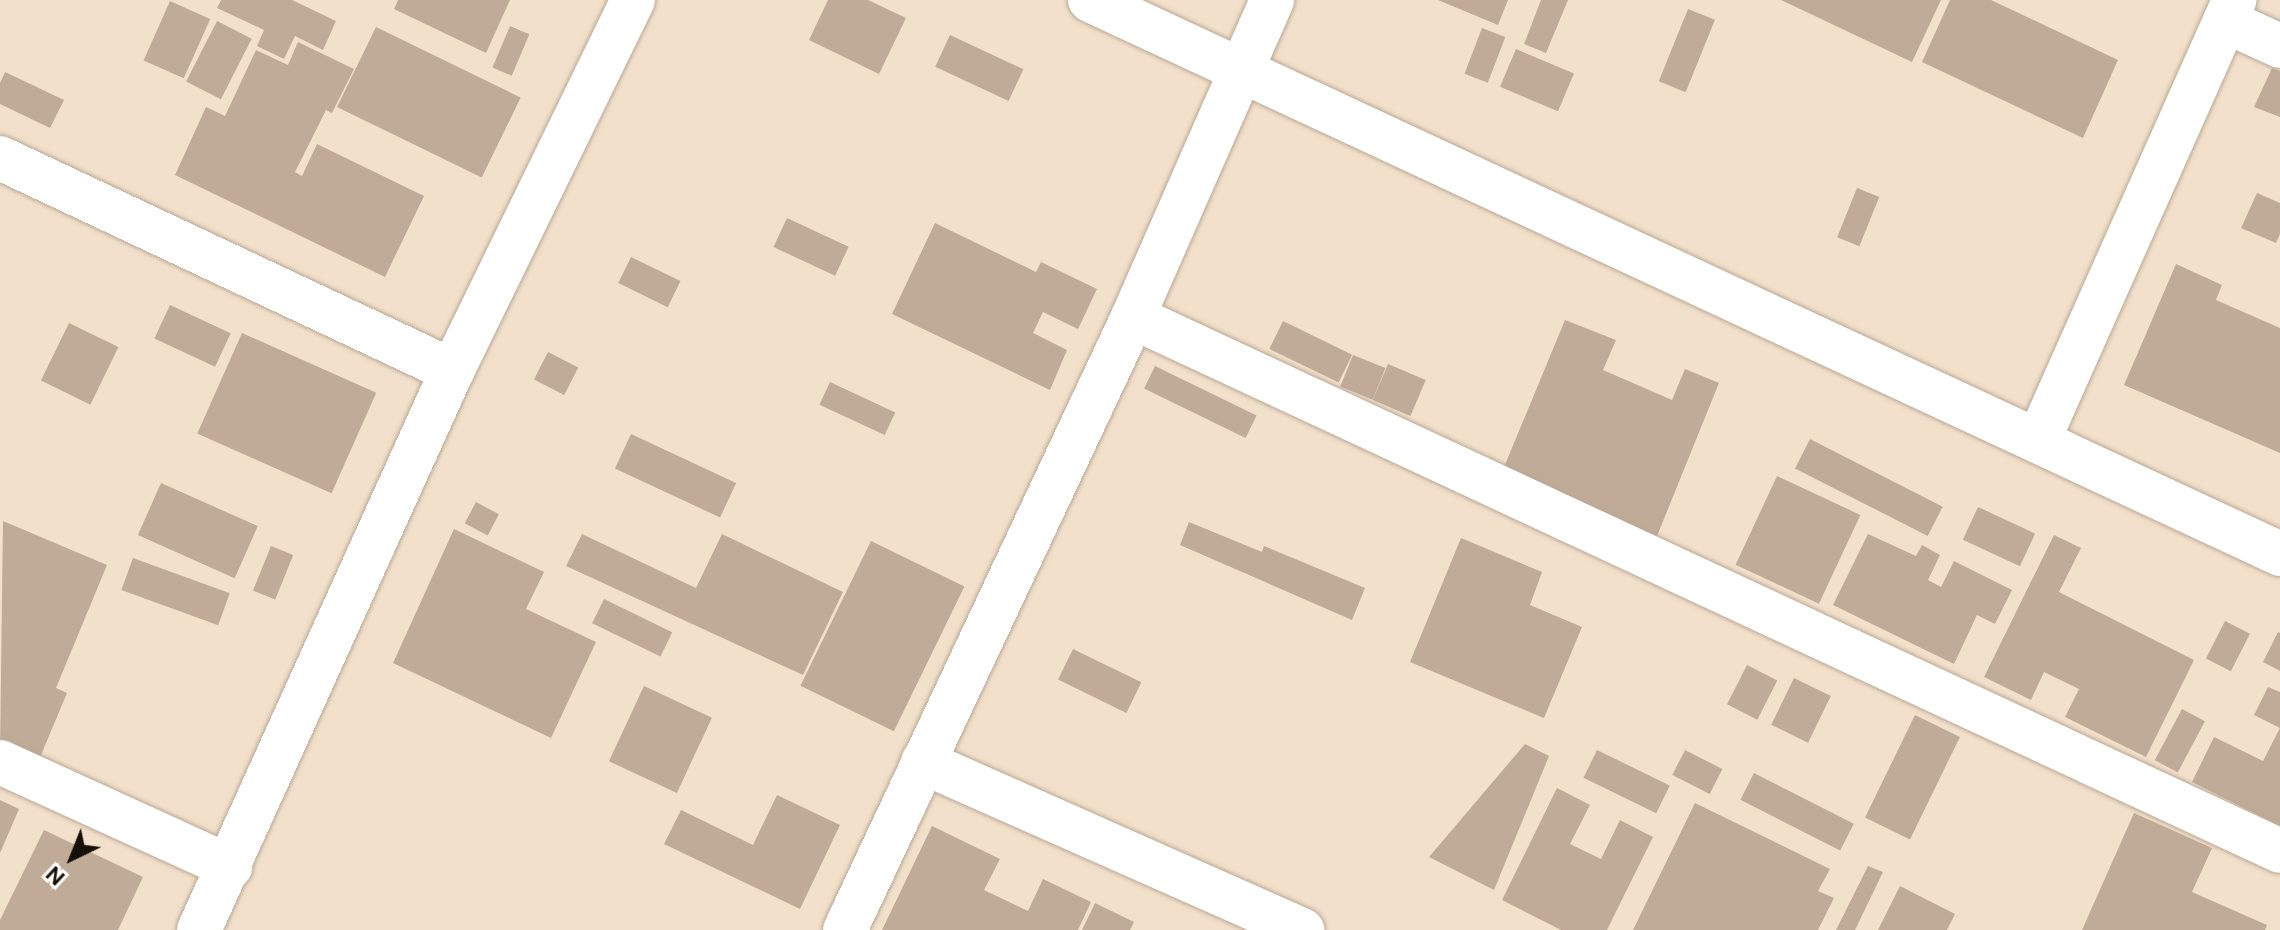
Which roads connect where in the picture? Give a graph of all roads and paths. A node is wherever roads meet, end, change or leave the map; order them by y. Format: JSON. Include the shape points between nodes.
{"nodes":[{"id":1,"x":633,"y":0,"type":"edge"},
{"id":2,"x":1090,"y":0,"type":"edge"},
{"id":3,"x":1272,"y":0,"type":"edge"},
{"id":4,"x":2229,"y":10,"type":"edge"},
{"id":5,"x":2280,"y":46,"type":"edge"},
{"id":6,"x":1239,"y":71,"type":"junction"},
{"id":7,"x":0,"y":158,"type":"edge"},
{"id":8,"x":1133,"y":317,"type":"junction"},
{"id":9,"x":452,"y":371,"type":"junction"},
{"id":10,"x":2038,"y":441,"type":"junction"},
{"id":11,"x":2280,"y":554,"type":"edge"},
{"id":12,"x":0,"y":762,"type":"edge"},
{"id":13,"x":923,"y":762,"type":"junction"},
{"id":14,"x":2280,"y":851,"type":"edge"},
{"id":15,"x":230,"y":867,"type":"junction"},
{"id":16,"x":199,"y":930,"type":"edge"},
{"id":17,"x":845,"y":930,"type":"edge"},
{"id":18,"x":1302,"y":930,"type":"edge"}],
"edges":[{"from":1,"to":9,"type":"street"},
{"from":2,"to":6,"type":"street"},
{"from":3,"to":6,"type":"street"},
{"from":4,"to":5,"type":"street"},
{"from":4,"to":10,"type":"street"},
{"from":6,"to":8,"type":"street"},
{"from":6,"to":10,"type":"street"},
{"from":7,"to":9,"type":"street"},
{"from":8,"to":13,"type":"street"},
{"from":8,"to":14,"type":"street"},
{"from":9,"to":15,"type":"street"},
{"from":10,"to":11,"type":"street"},
{"from":12,"to":15,"type":"street"},
{"from":13,"to":17,"type":"street"},
{"from":13,"to":18,"type":"street"},
{"from":15,"to":16,"type":"street"}]}
